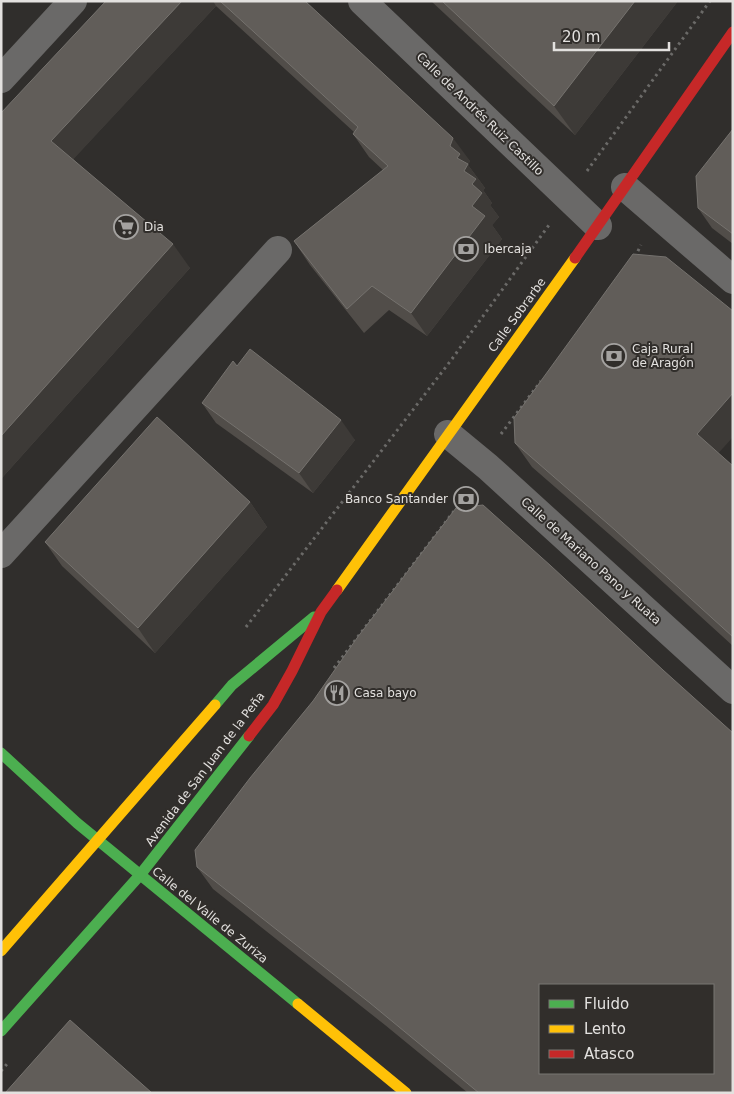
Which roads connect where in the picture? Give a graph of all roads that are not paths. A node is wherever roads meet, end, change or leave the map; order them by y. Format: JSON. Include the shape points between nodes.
{"nodes":[{"id":1,"x":73,"y":1,"type":"edge"},
{"id":2,"x":362,"y":1,"type":"edge"},
{"id":3,"x":733,"y":32,"type":"edge"},
{"id":4,"x":1,"y":79,"type":"edge"},
{"id":5,"x":625,"y":188,"type":"junction"},
{"id":6,"x":598,"y":226,"type":"junction"},
{"id":7,"x":278,"y":250,"type":"dead end"},
{"id":8,"x":733,"y":280,"type":"edge"},
{"id":9,"x":448,"y":434,"type":"junction"},
{"id":10,"x":1,"y":554,"type":"edge"},
{"id":11,"x":321,"y":612,"type":"junction"},
{"id":12,"x":733,"y":690,"type":"edge"},
{"id":13,"x":1,"y":753,"type":"edge"},
{"id":14,"x":98,"y":840,"type":"junction"},
{"id":15,"x":140,"y":875,"type":"junction"},
{"id":16,"x":1,"y":951,"type":"edge"},
{"id":17,"x":1,"y":1031,"type":"edge"},
{"id":18,"x":406,"y":1093,"type":"edge"}],
"edges":[{"from":1,"to":4,"type":"street"},
{"from":2,"to":6,"type":"street","name":"Calle de Andrés Ruiz Castillo"},
{"from":3,"to":5,"type":"main road","name":"Calle Sobrarbe"},
{"from":5,"to":6,"type":"main road","name":"Calle Sobrarbe"},
{"from":5,"to":8,"type":"street"},
{"from":6,"to":9,"type":"main road","name":"Calle Sobrarbe"},
{"from":7,"to":10,"type":"street"},
{"from":9,"to":11,"type":"main road","name":"Calle Sobrarbe"},
{"from":9,"to":12,"type":"street","name":"Calle de Mariano Pano y Ruata"},
{"from":11,"to":14,"type":"main road","name":"Avenida de San Juan de la Peña","via":[[232,685]]},
{"from":11,"to":15,"type":"main road","name":"Avenida de San Juan de la Peña","via":[[273,705]]},
{"from":13,"to":14,"type":"main road","name":"Calle del Valle de Zuriza"},
{"from":14,"to":15,"type":"main road","name":"Calle del Valle de Zuriza"},
{"from":14,"to":16,"type":"main road","name":"Avenida de San Juan de la Peña"},
{"from":15,"to":17,"type":"main road","name":"Avenida de San Juan de la Peña"},
{"from":15,"to":18,"type":"main road","name":"Calle del Valle de Zuriza"}]}
